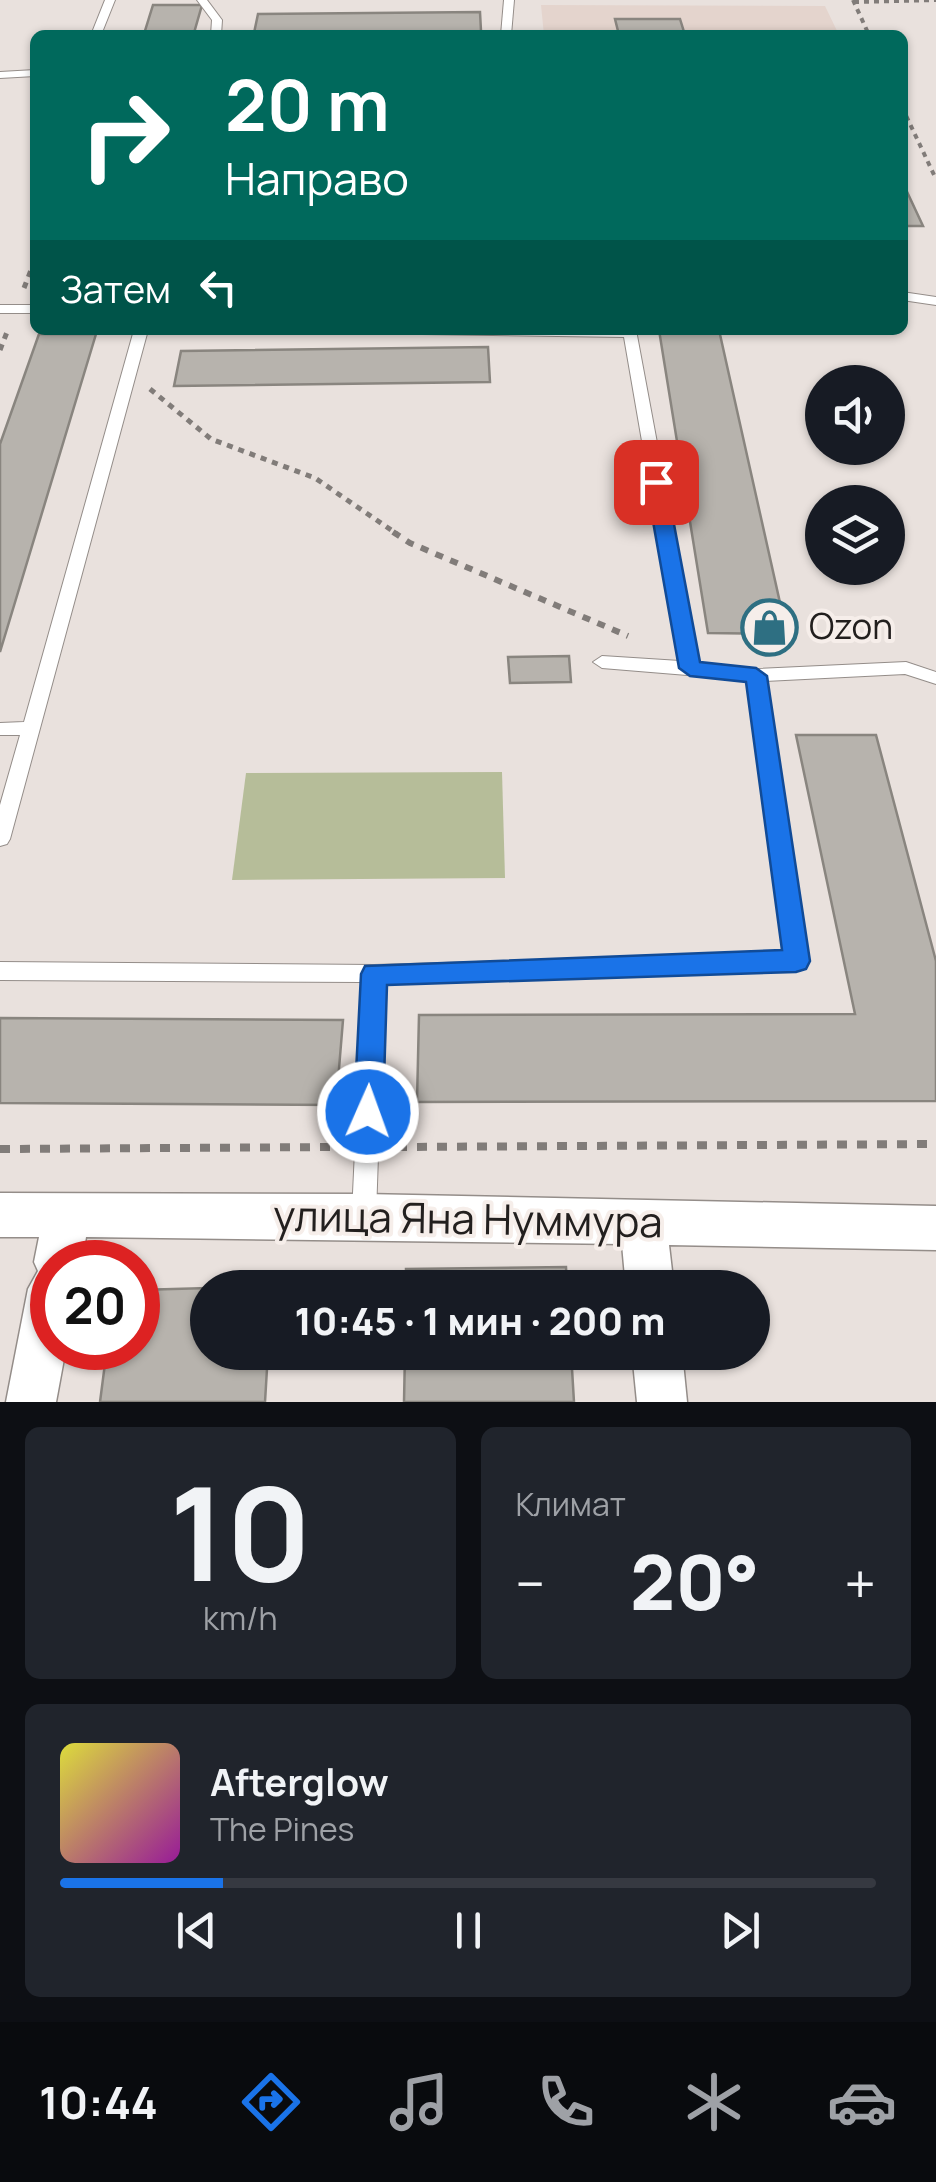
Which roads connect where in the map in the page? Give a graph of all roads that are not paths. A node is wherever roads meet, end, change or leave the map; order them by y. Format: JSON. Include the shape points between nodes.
{"nodes":[{"id":1,"x":110,"y":0,"type":"edge"},
{"id":2,"x":202,"y":0,"type":"edge"},
{"id":3,"x":509,"y":0,"type":"edge"},
{"id":4,"x":98,"y":30,"type":"edge"},
{"id":5,"x":216,"y":30,"type":"edge"},
{"id":6,"x":506,"y":30,"type":"edge"},
{"id":7,"x":30,"y":74,"type":"edge"},
{"id":8,"x":0,"y":75,"type":"edge"},
{"id":9,"x":908,"y":297,"type":"edge"},
{"id":10,"x":936,"y":301,"type":"edge"},
{"id":11,"x":0,"y":309,"type":"edge"},
{"id":12,"x":30,"y":309,"type":"edge"},
{"id":13,"x":140,"y":335,"type":"edge"},
{"id":14,"x":628,"y":335,"type":"edge"},
{"id":15,"x":602,"y":662,"type":"dead end"},
{"id":16,"x":690,"y":668,"type":"junction"},
{"id":17,"x":756,"y":676,"type":"junction"},
{"id":18,"x":936,"y":678,"type":"edge"},
{"id":19,"x":0,"y":728,"type":"edge"},
{"id":20,"x":31,"y":728,"type":"junction"},
{"id":21,"x":0,"y":839,"type":"edge"},
{"id":22,"x":0,"y":971,"type":"edge"},
{"id":23,"x":374,"y":974,"type":"junction"},
{"id":24,"x":0,"y":1215,"type":"edge"},
{"id":25,"x":67,"y":1215,"type":"junction"},
{"id":26,"x":364,"y":1216,"type":"junction"},
{"id":27,"x":643,"y":1222,"type":"junction"},
{"id":28,"x":936,"y":1228,"type":"edge"},
{"id":29,"x":62,"y":1240,"type":"edge"},
{"id":30,"x":648,"y":1270,"type":"edge"},
{"id":31,"x":36,"y":1370,"type":"edge"},
{"id":32,"x":659,"y":1370,"type":"edge"},
{"id":33,"x":30,"y":1402,"type":"edge"},
{"id":34,"x":662,"y":1402,"type":"edge"}],
"edges":[{"from":1,"to":4,"type":"lane"},
{"from":2,"to":5,"type":"lane"},
{"from":3,"to":6,"type":"lane"},
{"from":7,"to":8,"type":"lane"},
{"from":9,"to":10,"type":"lane"},
{"from":11,"to":12,"type":"lane"},
{"from":13,"to":20,"type":"lane"},
{"from":14,"to":16,"type":"lane"},
{"from":15,"to":16,"type":"lane"},
{"from":16,"to":17,"type":"lane"},
{"from":17,"to":18,"type":"lane","via":[[906,668]]},
{"from":17,"to":23,"type":"lane","via":[[796,961]]},
{"from":19,"to":20,"type":"lane"},
{"from":20,"to":21,"type":"lane"},
{"from":22,"to":23,"type":"lane"},
{"from":23,"to":26,"type":"lane"},
{"from":24,"to":25,"type":"street","name":"улица Яна Нуммура"},
{"from":25,"to":26,"type":"street","name":"улица Яна Нуммура"},
{"from":25,"to":29,"type":"street"},
{"from":26,"to":27,"type":"street","name":"улица Яна Нуммура"},
{"from":27,"to":28,"type":"street","name":"улица Яна Нуммура"},
{"from":27,"to":30,"type":"street"},
{"from":31,"to":33,"type":"street"},
{"from":32,"to":34,"type":"street"}]}
